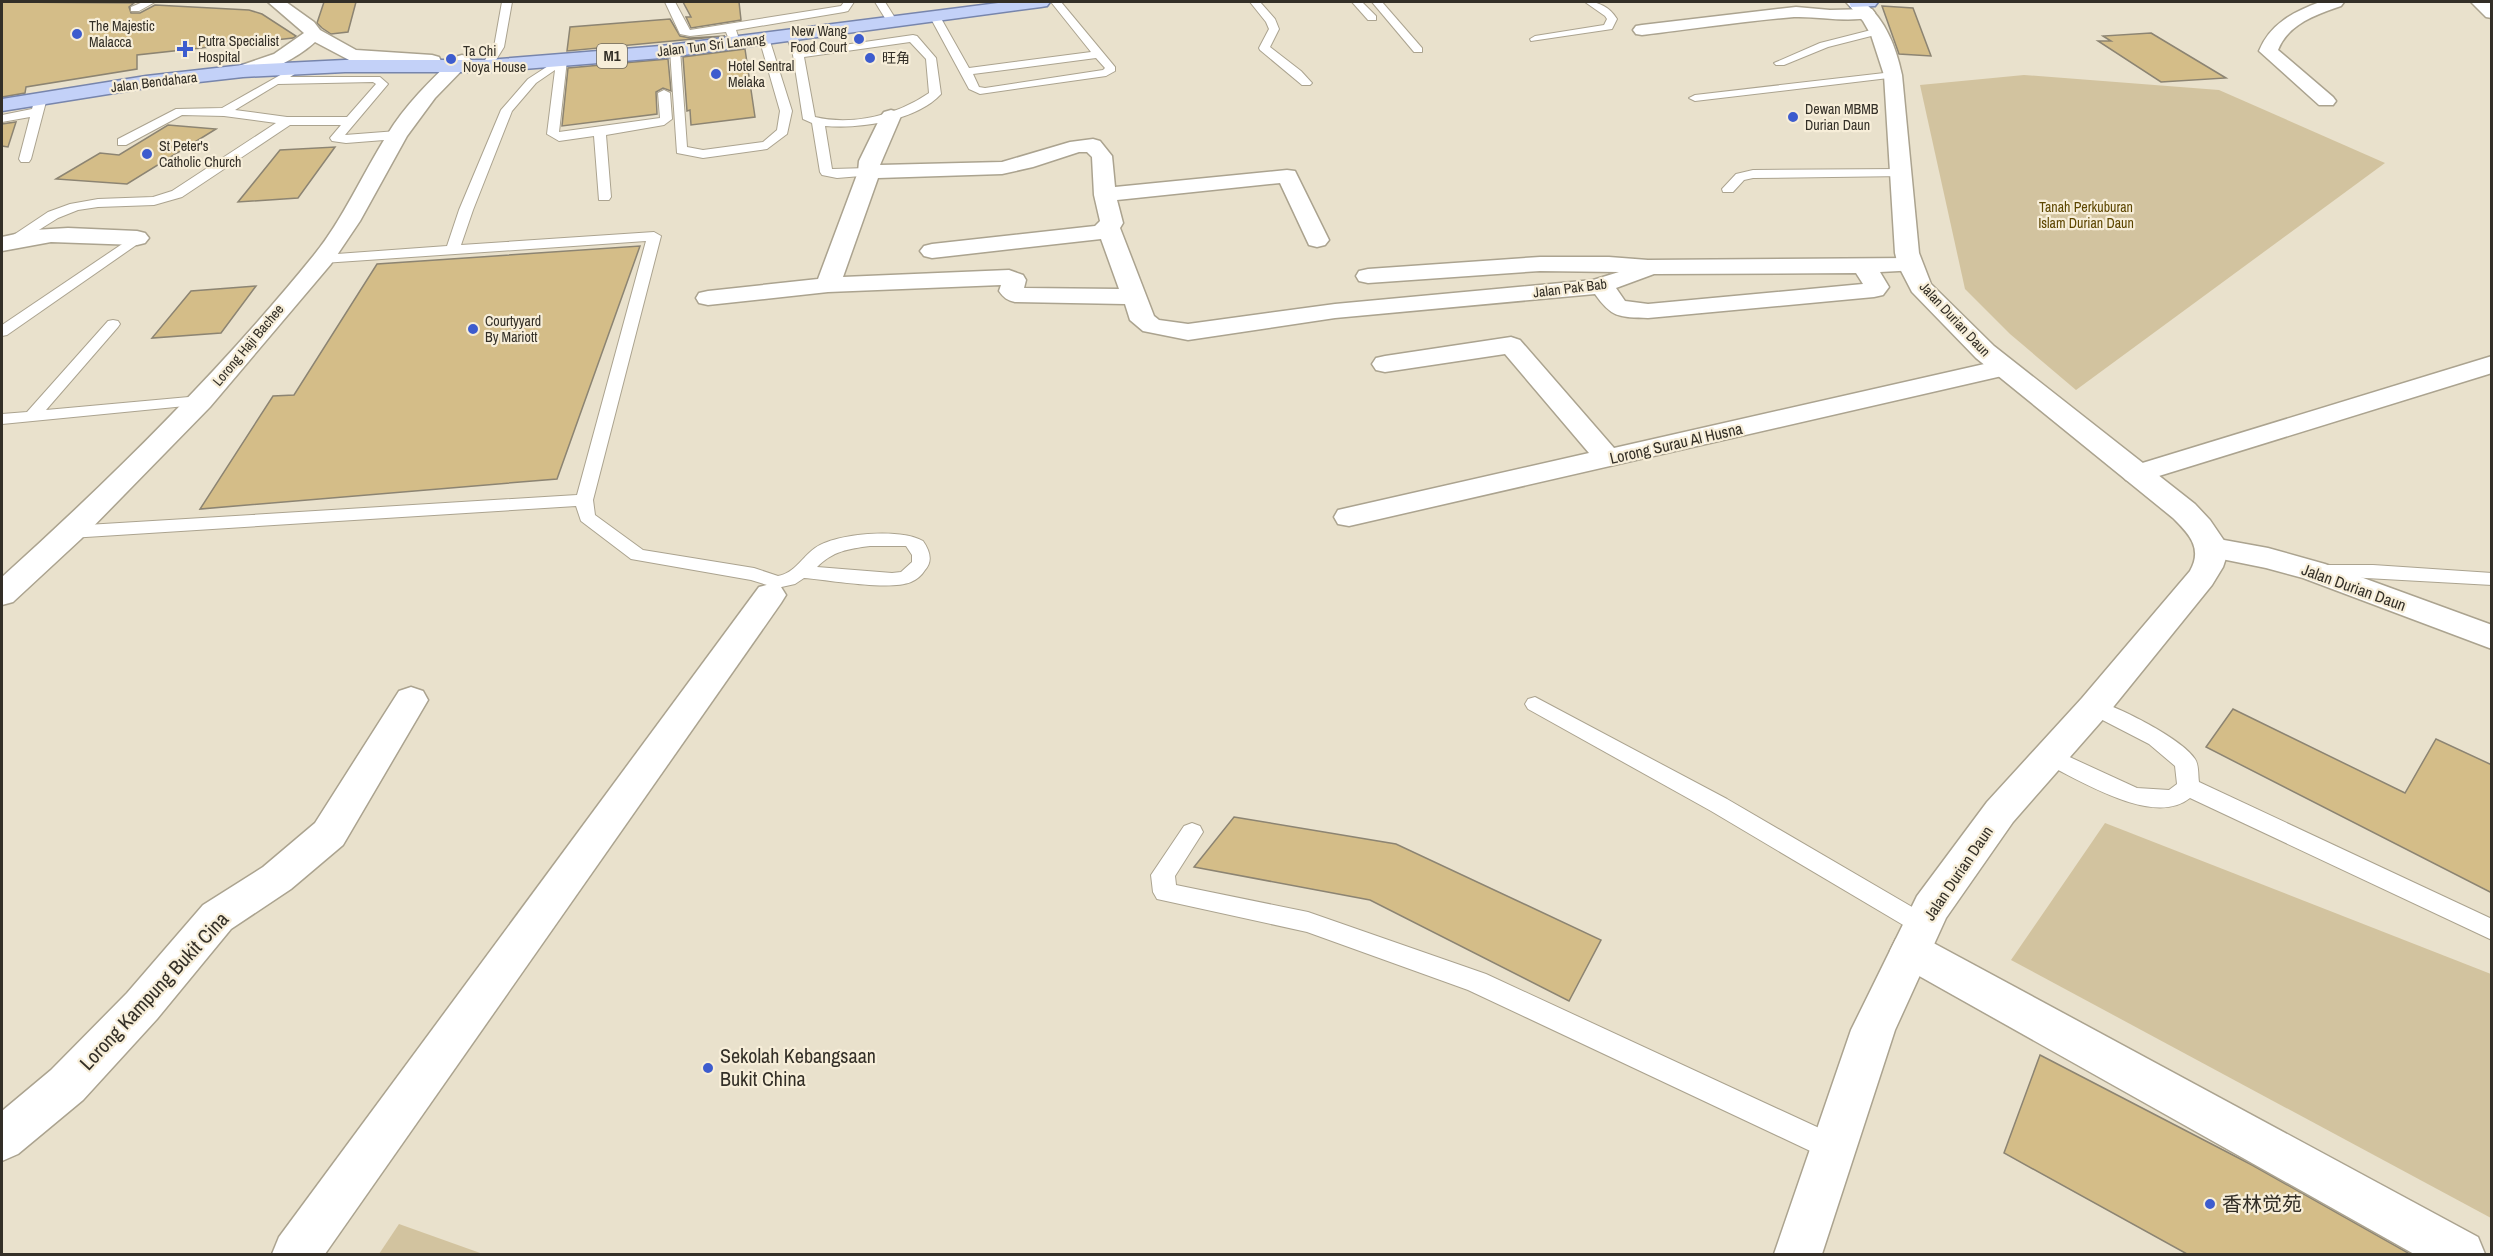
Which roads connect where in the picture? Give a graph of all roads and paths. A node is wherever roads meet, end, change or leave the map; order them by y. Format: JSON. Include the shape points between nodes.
{"nodes":[{"id":1,"x":150,"y":2,"type":"edge"},
{"id":2,"x":280,"y":2,"type":"edge"},
{"id":3,"x":507,"y":2,"type":"edge"},
{"id":4,"x":670,"y":2,"type":"edge"},
{"id":5,"x":849,"y":2,"type":"edge"},
{"id":6,"x":880,"y":2,"type":"edge"},
{"id":7,"x":1041,"y":2,"type":"edge"},
{"id":8,"x":1056,"y":2,"type":"edge"},
{"id":9,"x":1255,"y":2,"type":"edge"},
{"id":10,"x":1357,"y":2,"type":"edge"},
{"id":11,"x":1377,"y":2,"type":"edge"},
{"id":12,"x":1590,"y":2,"type":"edge"},
{"id":13,"x":2335,"y":2,"type":"edge"},
{"id":14,"x":2479,"y":2,"type":"edge"},
{"id":15,"x":1019,"y":3,"type":"edge"},
{"id":16,"x":1707,"y":6,"type":"dead end"},
{"id":17,"x":135,"y":9,"type":"dead end"},
{"id":18,"x":1865,"y":10,"type":"edge"},
{"id":19,"x":2492,"y":13,"type":"edge"},
{"id":20,"x":934,"y":15,"type":"junction"},
{"id":21,"x":1372,"y":18,"type":"dead end"},
{"id":22,"x":1733,"y":19,"type":"junction"},
{"id":23,"x":892,"y":21,"type":"junction"},
{"id":24,"x":1642,"y":30,"type":"dead end"},
{"id":25,"x":312,"y":34,"type":"junction"},
{"id":26,"x":791,"y":34,"type":"junction"},
{"id":27,"x":733,"y":35,"type":"junction"},
{"id":28,"x":764,"y":38,"type":"junction"},
{"id":29,"x":1535,"y":39,"type":"dead end"},
{"id":30,"x":1418,"y":50,"type":"dead end"},
{"id":31,"x":1098,"y":54,"type":"junction"},
{"id":32,"x":666,"y":55,"type":"junction"},
{"id":33,"x":798,"y":55,"type":"junction"},
{"id":34,"x":562,"y":60,"type":"junction"},
{"id":35,"x":1780,"y":63,"type":"dead end"},
{"id":36,"x":460,"y":64,"type":"junction"},
{"id":37,"x":489,"y":64,"type":"junction"},
{"id":38,"x":298,"y":68,"type":"junction"},
{"id":39,"x":243,"y":71,"type":"junction"},
{"id":40,"x":966,"y":72,"type":"junction"},
{"id":41,"x":1893,"y":75,"type":"junction"},
{"id":42,"x":276,"y":81,"type":"junction"},
{"id":43,"x":1306,"y":83,"type":"dead end"},
{"id":44,"x":663,"y":85,"type":"dead end"},
{"id":45,"x":1695,"y":98,"type":"dead end"},
{"id":46,"x":2326,"y":101,"type":"dead end"},
{"id":47,"x":2,"y":105,"type":"edge"},
{"id":48,"x":38,"y":105,"type":"junction"},
{"id":49,"x":224,"y":112,"type":"junction"},
{"id":50,"x":891,"y":116,"type":"junction"},
{"id":51,"x":2,"y":118,"type":"edge"},
{"id":52,"x":350,"y":121,"type":"junction"},
{"id":53,"x":286,"y":122,"type":"junction"},
{"id":54,"x":818,"y":122,"type":"junction"},
{"id":55,"x":600,"y":132,"type":"junction"},
{"id":56,"x":397,"y":135,"type":"junction"},
{"id":57,"x":122,"y":142,"type":"dead end"},
{"id":58,"x":25,"y":159,"type":"dead end"},
{"id":59,"x":869,"y":171,"type":"junction"},
{"id":60,"x":1902,"y":173,"type":"junction"},
{"id":61,"x":1728,"y":189,"type":"dead end"},
{"id":62,"x":1105,"y":195,"type":"junction"},
{"id":63,"x":604,"y":197,"type":"dead end"},
{"id":64,"x":1108,"y":228,"type":"junction"},
{"id":65,"x":137,"y":238,"type":"joint"},
{"id":66,"x":1317,"y":240,"type":"dead end"},
{"id":67,"x":7,"y":242,"type":"edge"},
{"id":68,"x":453,"y":249,"type":"junction"},
{"id":69,"x":932,"y":251,"type":"dead end"},
{"id":70,"x":323,"y":259,"type":"junction"},
{"id":71,"x":1864,"y":265,"type":"junction"},
{"id":72,"x":1910,"y":265,"type":"junction"},
{"id":73,"x":1650,"y":267,"type":"junction"},
{"id":74,"x":1368,"y":276,"type":"dead end"},
{"id":75,"x":828,"y":285,"type":"junction"},
{"id":76,"x":1601,"y":285,"type":"junction"},
{"id":77,"x":1135,"y":297,"type":"junction"},
{"id":78,"x":708,"y":298,"type":"dead end"},
{"id":79,"x":113,"y":324,"type":"dead end"},
{"id":80,"x":2,"y":332,"type":"edge"},
{"id":81,"x":1385,"y":364,"type":"dead end"},
{"id":82,"x":2492,"y":364,"type":"edge"},
{"id":83,"x":2002,"y":368,"type":"junction"},
{"id":84,"x":200,"y":401,"type":"junction"},
{"id":85,"x":33,"y":415,"type":"junction"},
{"id":86,"x":2,"y":419,"type":"edge"},
{"id":87,"x":1608,"y":458,"type":"junction"},
{"id":88,"x":2136,"y":474,"type":"junction"},
{"id":89,"x":584,"y":500,"type":"junction"},
{"id":90,"x":1349,"y":517,"type":"dead end"},
{"id":91,"x":70,"y":532,"type":"junction"},
{"id":92,"x":2213,"y":548,"type":"junction"},
{"id":93,"x":2314,"y":571,"type":"junction"},
{"id":94,"x":801,"y":572,"type":"junction"},
{"id":95,"x":2492,"y":579,"type":"edge"},
{"id":96,"x":2,"y":594,"type":"edge"},
{"id":97,"x":770,"y":595,"type":"dead end"},
{"id":98,"x":2492,"y":638,"type":"edge"},
{"id":99,"x":411,"y":700,"type":"dead end"},
{"id":100,"x":1535,"y":704,"type":"dead end"},
{"id":101,"x":2094,"y":707,"type":"junction"},
{"id":102,"x":2050,"y":756,"type":"junction"},
{"id":103,"x":2188,"y":787,"type":"junction"},
{"id":104,"x":1192,"y":832,"type":"dead end"},
{"id":105,"x":2492,"y":930,"type":"edge"},
{"id":106,"x":1917,"y":938,"type":"junction"},
{"id":107,"x":2,"y":1139,"type":"edge"},
{"id":108,"x":1833,"y":1148,"type":"junction"},
{"id":109,"x":296,"y":1254,"type":"edge"},
{"id":110,"x":1798,"y":1254,"type":"edge"},
{"id":111,"x":2461,"y":1254,"type":"edge"}],
"edges":[{"from":1,"to":17,"type":"lane"},
{"from":2,"to":25,"type":"street"},
{"from":3,"to":37,"type":"lane","via":[[499,47]]},
{"from":4,"to":27,"type":"lane","via":[[684,32]]},
{"from":5,"to":27,"type":"lane","via":[[844,9]]},
{"from":6,"to":23,"type":"lane"},
{"from":7,"to":15,"type":"main road","name":"Jalan Tun Sri Lanang","number":"M1"},
{"from":8,"to":31,"type":"lane"},
{"from":9,"to":43,"type":"lane","via":[[1274,29],[1264,48],[1299,73]]},
{"from":10,"to":21,"type":"lane"},
{"from":11,"to":30,"type":"lane"},
{"from":12,"to":29,"type":"lane","via":[[1609,14],[1612,19],[1608,27]]},
{"from":13,"to":46,"type":"street","via":[[2303,14],[2284,28],[2268,51]]},
{"from":14,"to":19,"type":"street"},
{"from":15,"to":20,"type":"main road","name":"Jalan Tun Sri Lanang","number":"M1"},
{"from":16,"to":22,"type":"street"},
{"from":18,"to":22,"type":"street"},
{"from":18,"to":35,"type":"lane","via":[[1824,45]]},
{"from":18,"to":41,"type":"street","name":"Jalan Durian Daun","via":[[1888,50]]},
{"from":20,"to":23,"type":"main road","name":"Jalan Tun Sri Lanang","number":"M1"},
{"from":20,"to":40,"type":"lane"},
{"from":22,"to":24,"type":"street"},
{"from":23,"to":26,"type":"main road","name":"Jalan Tun Sri Lanang","number":"M1"},
{"from":25,"to":36,"type":"street","via":[[339,50],[367,58]]},
{"from":25,"to":39,"type":"street","via":[[287,56]]},
{"from":26,"to":28,"type":"main road","name":"Jalan Tun Sri Lanang","number":"M1"},
{"from":26,"to":33,"type":"lane"},
{"from":27,"to":28,"type":"main road","name":"Jalan Tun Sri Lanang","number":"M1"},
{"from":27,"to":32,"type":"main road","name":"Jalan Tun Sri Lanang","number":"M1"},
{"from":28,"to":32,"type":"lane","via":[[786,111],[783,131],[767,145],[703,154],[681,150]]},
{"from":31,"to":40,"type":"lane"},
{"from":31,"to":40,"type":"lane","via":[[1111,69],[1106,73],[984,92],[975,89]]},
{"from":32,"to":34,"type":"main road","name":"Jalan Tun Sri Lanang","number":"M1"},
{"from":33,"to":50,"type":"lane","via":[[913,38],[931,58],[935,94]]},
{"from":33,"to":54,"type":"lane","via":[[809,118]]},
{"from":34,"to":37,"type":"main road","name":"Jalan Tun Sri Lanang","number":"M1"},
{"from":34,"to":55,"type":"lane","via":[[553,134],[559,137]]},
{"from":34,"to":68,"type":"lane","via":[[532,81],[507,110]]},
{"from":36,"to":37,"type":"main road","name":"Jalan Bendahara"},
{"from":36,"to":38,"type":"main road","name":"Jalan Bendahara"},
{"from":36,"to":56,"type":"street","name":"Lorong Haji Bachee","via":[[428,94]]},
{"from":38,"to":39,"type":"main road","name":"Jalan Bendahara"},
{"from":38,"to":42,"type":"lane"},
{"from":39,"to":48,"type":"main road","name":"Jalan Bendahara","via":[[146,82]]},
{"from":41,"to":45,"type":"lane"},
{"from":41,"to":60,"type":"street","name":"Jalan Durian Daun"},
{"from":42,"to":49,"type":"lane"},
{"from":42,"to":52,"type":"lane","via":[[376,79],[382,84]]},
{"from":44,"to":55,"type":"lane","via":[[664,121]]},
{"from":47,"to":48,"type":"main road","name":"Jalan Bendahara"},
{"from":48,"to":51,"type":"lane"},
{"from":48,"to":58,"type":"lane"},
{"from":49,"to":53,"type":"lane"},
{"from":49,"to":57,"type":"lane","via":[[180,111]]},
{"from":50,"to":54,"type":"lane","via":[[833,124]]},
{"from":50,"to":59,"type":"street"},
{"from":52,"to":53,"type":"lane"},
{"from":52,"to":56,"type":"lane","via":[[336,138]]},
{"from":53,"to":67,"type":"lane","via":[[177,194],[154,201],[75,207]]},
{"from":54,"to":59,"type":"lane","via":[[826,172]]},
{"from":55,"to":63,"type":"lane"},
{"from":56,"to":70,"type":"street","name":"Lorong Haji Bachee"},
{"from":59,"to":62,"type":"street","name":"Jalan Pak Bab","via":[[1002,168],[1077,146],[1094,146],[1102,156]]},
{"from":59,"to":75,"type":"street"},
{"from":60,"to":61,"type":"lane","via":[[1753,174],[1740,177]]},
{"from":60,"to":72,"type":"street","name":"Jalan Durian Daun"},
{"from":62,"to":64,"type":"street","name":"Jalan Pak Bab","via":[[1112,223]]},
{"from":62,"to":66,"type":"street","via":[[1287,176]]},
{"from":64,"to":69,"type":"street","via":[[1080,236]]},
{"from":64,"to":77,"type":"street","name":"Jalan Pak Bab"},
{"from":65,"to":67,"type":"street","via":[[41,237]]},
{"from":65,"to":80,"type":"lane"},
{"from":68,"to":70,"type":"lane"},
{"from":68,"to":89,"type":"lane","via":[[654,236]]},
{"from":70,"to":84,"type":"street","name":"Lorong Haji Bachee"},
{"from":71,"to":72,"type":"street","name":"Jalan Pak Bab"},
{"from":71,"to":73,"type":"street","name":"Jalan Pak Bab"},
{"from":71,"to":76,"type":"street","via":[[1877,287],[1874,290],[1672,310],[1628,310],[1616,306]]},
{"from":72,"to":83,"type":"street","name":"Jalan Durian Daun","via":[[1921,287]]},
{"from":73,"to":74,"type":"street","via":[[1541,262]]},
{"from":73,"to":76,"type":"street","name":"Jalan Pak Bab"},
{"from":75,"to":77,"type":"street","via":[[1009,277],[1014,280],[1011,291],[1015,295]]},
{"from":75,"to":78,"type":"street"},
{"from":76,"to":77,"type":"street","name":"Jalan Pak Bab","via":[[1335,310],[1188,332],[1152,326],[1143,320]]},
{"from":79,"to":85,"type":"lane"},
{"from":81,"to":87,"type":"street","via":[[1511,345]]},
{"from":82,"to":88,"type":"street"},
{"from":83,"to":87,"type":"street","name":"Lorong Surau Al Husna"},
{"from":83,"to":88,"type":"street","name":"Jalan Durian Daun"},
{"from":84,"to":85,"type":"lane"},
{"from":84,"to":91,"type":"street","name":"Lorong Haji Bachee"},
{"from":85,"to":86,"type":"lane"},
{"from":87,"to":90,"type":"street","name":"Lorong Surau Al Husna"},
{"from":88,"to":92,"type":"street","name":"Jalan Durian Daun","via":[[2184,511]]},
{"from":89,"to":91,"type":"lane"},
{"from":89,"to":94,"type":"lane","via":[[586,517],[638,555],[754,574],[777,582]]},
{"from":91,"to":96,"type":"street","name":"Lorong Haji Bachee"},
{"from":92,"to":93,"type":"street","name":"Jalan Durian Daun"},
{"from":92,"to":101,"type":"street","name":"Jalan Durian Daun","via":[[2211,565]]},
{"from":93,"to":95,"type":"lane"},
{"from":93,"to":98,"type":"street","name":"Jalan Durian Daun"},
{"from":94,"to":94,"type":"lane","via":[[892,579],[906,577],[921,563],[921,555],[917,545],[910,541],[853,542],[821,552]]},
{"from":97,"to":109,"type":"street"},
{"from":99,"to":107,"type":"street","name":"Lorong Kampung Bukit Cina","via":[[329,834],[277,878],[216,917],[142,1006],[67,1085]]},
{"from":100,"to":106,"type":"lane","via":[[1719,805]]},
{"from":101,"to":102,"type":"street","name":"Jalan Durian Daun"},
{"from":101,"to":103,"type":"lane","via":[[2156,738],[2186,763]]},
{"from":102,"to":103,"type":"lane","via":[[2134,796],[2173,799]]},
{"from":102,"to":106,"type":"street","name":"Jalan Durian Daun","via":[[2000,812],[1930,908]]},
{"from":103,"to":105,"type":"lane"},
{"from":104,"to":108,"type":"lane","via":[[1162,875],[1166,892],[1308,922],[1477,982]]},
{"from":106,"to":108,"type":"street","name":"Jalan Durian Daun","via":[[1873,1030]]},
{"from":106,"to":111,"type":"street"},
{"from":108,"to":110,"type":"street","name":"Jalan Durian Daun"}]}
